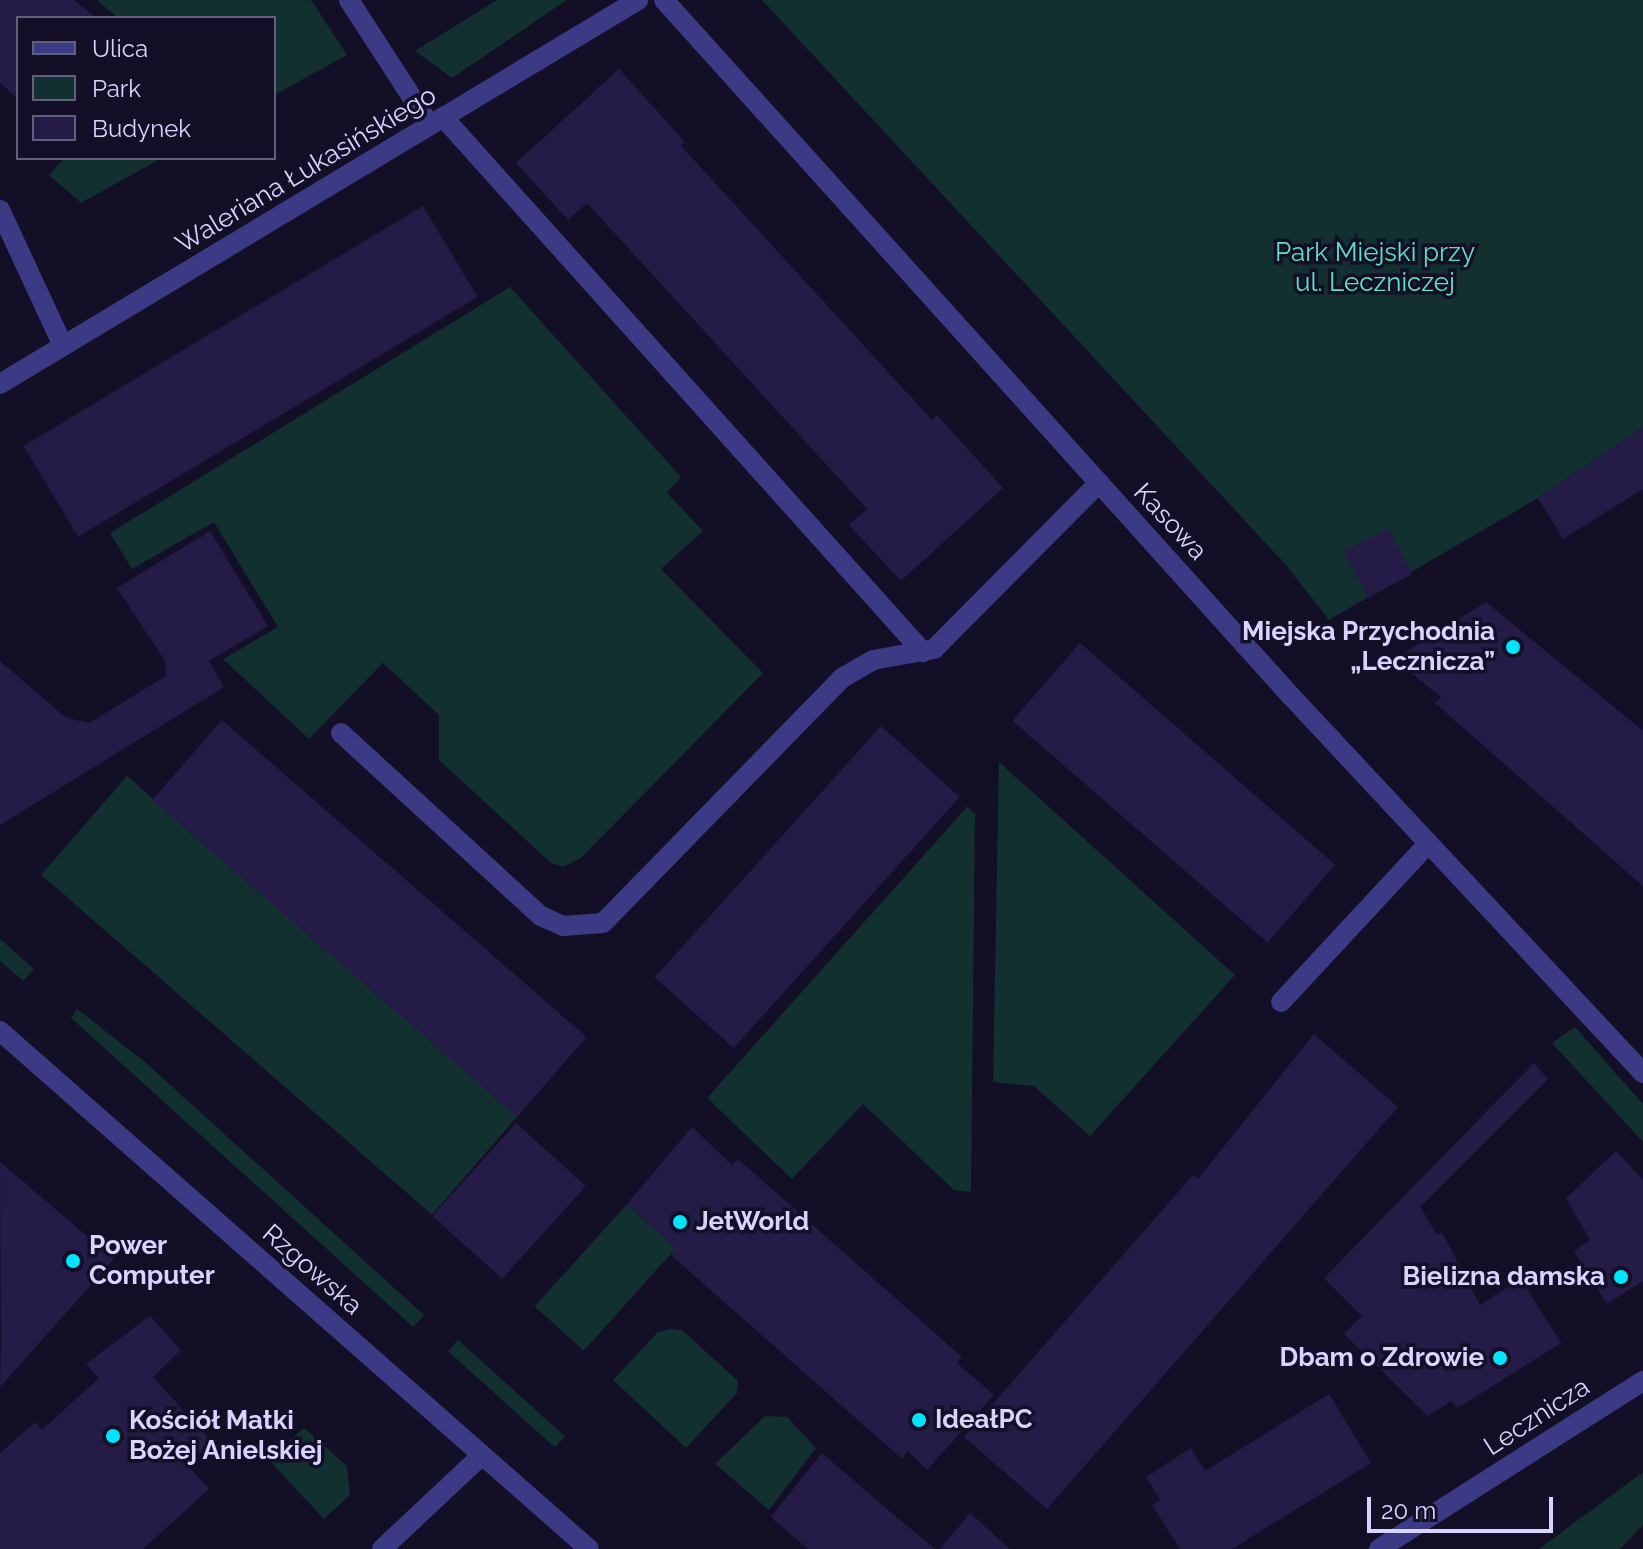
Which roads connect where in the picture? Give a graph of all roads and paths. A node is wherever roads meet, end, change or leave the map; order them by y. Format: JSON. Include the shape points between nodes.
{"nodes":[{"id":1,"x":349,"y":0,"type":"edge"},
{"id":2,"x":638,"y":0,"type":"edge"},
{"id":3,"x":664,"y":0,"type":"edge"},
{"id":4,"x":436,"y":121,"type":"junction"},
{"id":5,"x":0,"y":210,"type":"edge"},
{"id":6,"x":63,"y":346,"type":"junction"},
{"id":7,"x":0,"y":384,"type":"edge"},
{"id":8,"x":1099,"y":483,"type":"junction"},
{"id":9,"x":923,"y":652,"type":"junction"},
{"id":10,"x":341,"y":733,"type":"dead end"},
{"id":11,"x":1429,"y":843,"type":"junction"},
{"id":12,"x":1281,"y":1002,"type":"dead end"},
{"id":13,"x":0,"y":1031,"type":"edge"},
{"id":14,"x":1643,"y":1073,"type":"edge"},
{"id":15,"x":1643,"y":1381,"type":"edge"},
{"id":16,"x":482,"y":1455,"type":"junction"},
{"id":17,"x":382,"y":1549,"type":"edge"},
{"id":18,"x":589,"y":1549,"type":"edge"},
{"id":19,"x":1379,"y":1549,"type":"edge"}],
"edges":[{"from":1,"to":4,"type":"street"},
{"from":2,"to":4,"type":"street","name":"Waleriana Łukasińskiego"},
{"from":3,"to":8,"type":"street","name":"Kasowa"},
{"from":4,"to":6,"type":"street","name":"Waleriana Łukasińskiego"},
{"from":4,"to":9,"type":"street"},
{"from":5,"to":6,"type":"street"},
{"from":6,"to":7,"type":"street","name":"Waleriana Łukasińskiego"},
{"from":8,"to":9,"type":"street","via":[[939,644]]},
{"from":8,"to":11,"type":"street","name":"Kasowa"},
{"from":9,"to":10,"type":"street","via":[[873,660],[842,678],[616,916],[590,927],[541,916]]},
{"from":11,"to":12,"type":"street"},
{"from":11,"to":14,"type":"street","name":"Kasowa"},
{"from":13,"to":16,"type":"street","name":"Rzgowska"},
{"from":15,"to":19,"type":"street","name":"Lecznicza"},
{"from":16,"to":17,"type":"street"},
{"from":16,"to":18,"type":"street","name":"Rzgowska"}]}
